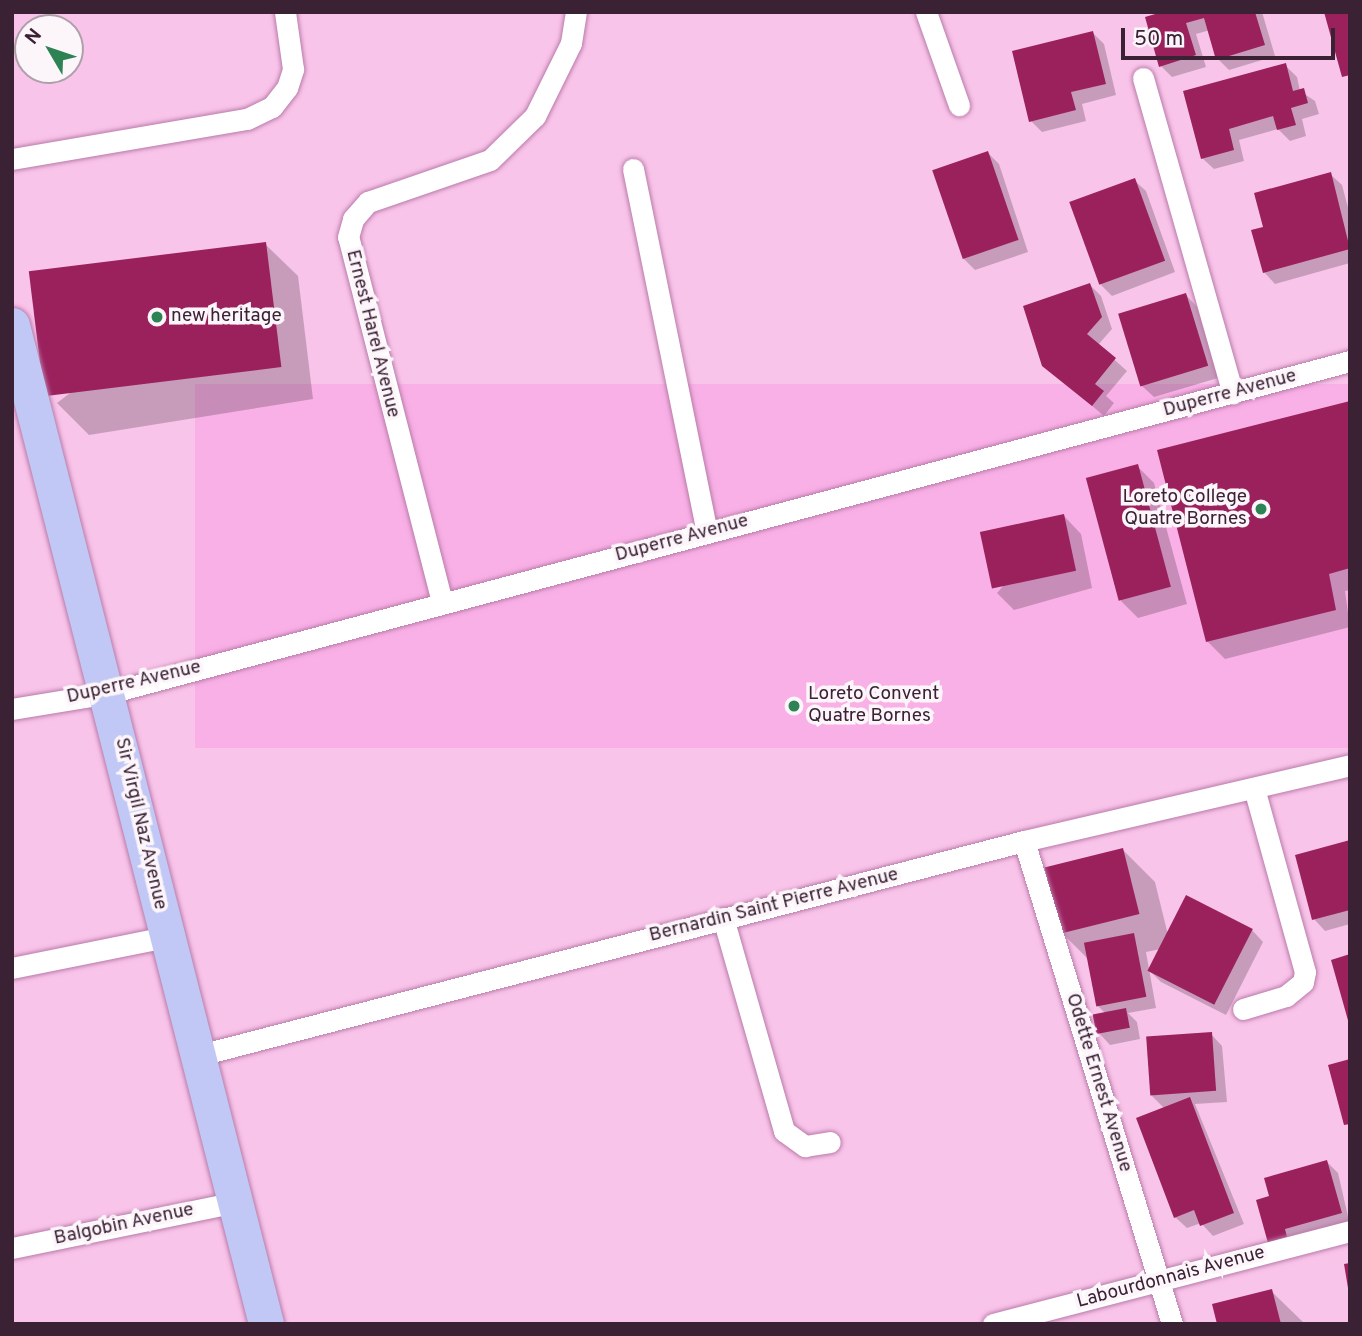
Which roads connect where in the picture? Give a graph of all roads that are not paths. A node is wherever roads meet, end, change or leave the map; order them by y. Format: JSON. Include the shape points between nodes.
{"nodes":[{"id":1,"x":285,"y":12,"type":"edge"},
{"id":2,"x":576,"y":12,"type":"edge"},
{"id":3,"x":926,"y":12,"type":"edge"},
{"id":4,"x":1143,"y":78,"type":"dead end"},
{"id":5,"x":959,"y":105,"type":"dead end"},
{"id":6,"x":12,"y":159,"type":"edge"},
{"id":7,"x":633,"y":169,"type":"dead end"},
{"id":8,"x":12,"y":326,"type":"edge"},
{"id":9,"x":1350,"y":361,"type":"edge"},
{"id":10,"x":1233,"y":393,"type":"junction"},
{"id":11,"x":707,"y":533,"type":"junction"},
{"id":12,"x":442,"y":602,"type":"junction"},
{"id":13,"x":109,"y":693,"type":"junction"},
{"id":14,"x":12,"y":709,"type":"edge"},
{"id":15,"x":1350,"y":765,"type":"edge"},
{"id":16,"x":1254,"y":788,"type":"junction"},
{"id":17,"x":1024,"y":841,"type":"junction"},
{"id":18,"x":723,"y":918,"type":"junction"},
{"id":19,"x":166,"y":937,"type":"junction"},
{"id":20,"x":12,"y":968,"type":"edge"},
{"id":21,"x":1243,"y":1009,"type":"dead end"},
{"id":22,"x":200,"y":1055,"type":"junction"},
{"id":23,"x":830,"y":1142,"type":"dead end"},
{"id":24,"x":236,"y":1202,"type":"junction"},
{"id":25,"x":1350,"y":1231,"type":"edge"},
{"id":26,"x":12,"y":1248,"type":"edge"},
{"id":27,"x":1158,"y":1282,"type":"junction"},
{"id":28,"x":266,"y":1324,"type":"edge"},
{"id":29,"x":993,"y":1324,"type":"edge"},
{"id":30,"x":1172,"y":1324,"type":"edge"}],
"edges":[{"from":1,"to":6,"type":"street","via":[[293,69],[287,88],[272,107],[247,120]]},
{"from":2,"to":12,"type":"street","name":"Ernest Harel Avenue","via":[[571,43],[535,116],[490,160],[368,202],[353,219],[348,237]]},
{"from":3,"to":5,"type":"street"},
{"from":4,"to":10,"type":"street"},
{"from":7,"to":11,"type":"street"},
{"from":8,"to":13,"type":"main road","name":"Sir Virgil Naz Avenue"},
{"from":9,"to":10,"type":"street","name":"Duperre Avenue"},
{"from":10,"to":11,"type":"street","name":"Duperre Avenue"},
{"from":11,"to":12,"type":"street","name":"Duperre Avenue"},
{"from":12,"to":13,"type":"street","name":"Duperre Avenue"},
{"from":13,"to":14,"type":"street","name":"Duperre Avenue"},
{"from":13,"to":19,"type":"main road","name":"Sir Virgil Naz Avenue"},
{"from":15,"to":16,"type":"street","name":"Bernardin Saint Pierre Avenue"},
{"from":16,"to":17,"type":"street","name":"Bernardin Saint Pierre Avenue"},
{"from":16,"to":21,"type":"street","via":[[1305,972],[1303,982],[1286,996]]},
{"from":17,"to":18,"type":"street","name":"Bernardin Saint Pierre Avenue"},
{"from":17,"to":27,"type":"street","name":"Odette Ernest Avenue"},
{"from":18,"to":22,"type":"street","name":"Bernardin Saint Pierre Avenue"},
{"from":18,"to":23,"type":"street","via":[[784,1131],[805,1146]]},
{"from":19,"to":20,"type":"street"},
{"from":19,"to":22,"type":"main road","name":"Sir Virgil Naz Avenue"},
{"from":22,"to":24,"type":"main road","name":"Sir Virgil Naz Avenue"},
{"from":24,"to":26,"type":"street","name":"Balgobin Avenue"},
{"from":24,"to":28,"type":"main road","name":"Sir Virgil Naz Avenue"},
{"from":25,"to":27,"type":"street","name":"Labourdonnais Avenue"},
{"from":27,"to":29,"type":"street","name":"Labourdonnais Avenue"},
{"from":27,"to":30,"type":"street","name":"Odette Ernest Avenue"}]}
